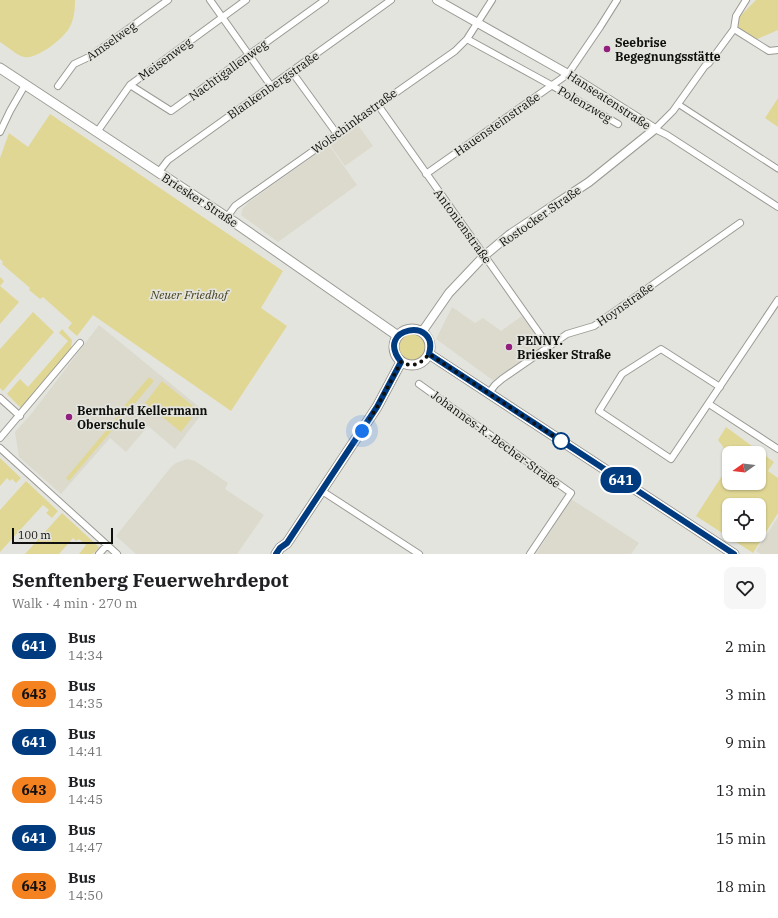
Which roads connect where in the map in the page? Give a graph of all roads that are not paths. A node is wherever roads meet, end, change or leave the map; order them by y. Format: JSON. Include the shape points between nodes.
{"nodes":[{"id":1,"x":168,"y":0,"type":"edge"},
{"id":2,"x":210,"y":0,"type":"edge"},
{"id":3,"x":246,"y":0,"type":"edge"},
{"id":4,"x":325,"y":0,"type":"edge"},
{"id":5,"x":391,"y":0,"type":"edge"},
{"id":6,"x":437,"y":0,"type":"edge"},
{"id":7,"x":492,"y":0,"type":"edge"},
{"id":8,"x":617,"y":0,"type":"edge"},
{"id":9,"x":746,"y":0,"type":"edge"},
{"id":10,"x":222,"y":17,"type":"junction"},
{"id":11,"x":478,"y":22,"type":"junction"},
{"id":12,"x":734,"y":29,"type":"junction"},
{"id":13,"x":468,"y":39,"type":"junction"},
{"id":14,"x":778,"y":50,"type":"edge"},
{"id":15,"x":248,"y":55,"type":"junction"},
{"id":16,"x":0,"y":68,"type":"edge"},
{"id":17,"x":292,"y":72,"type":"junction"},
{"id":18,"x":568,"y":74,"type":"junction"},
{"id":19,"x":26,"y":85,"type":"junction"},
{"id":20,"x":130,"y":85,"type":"junction"},
{"id":21,"x":551,"y":85,"type":"junction"},
{"id":22,"x":58,"y":86,"type":"dead end"},
{"id":23,"x":271,"y":86,"type":"junction"},
{"id":24,"x":678,"y":104,"type":"junction"},
{"id":25,"x":378,"y":105,"type":"junction"},
{"id":26,"x":618,"y":124,"type":"dead end"},
{"id":27,"x":655,"y":129,"type":"junction"},
{"id":28,"x":0,"y":132,"type":"edge"},
{"id":29,"x":97,"y":132,"type":"junction"},
{"id":30,"x":336,"y":134,"type":"junction"},
{"id":31,"x":778,"y":169,"type":"edge"},
{"id":32,"x":158,"y":173,"type":"junction"},
{"id":33,"x":426,"y":174,"type":"junction"},
{"id":34,"x":778,"y":206,"type":"edge"},
{"id":35,"x":227,"y":217,"type":"junction"},
{"id":36,"x":740,"y":223,"type":"dead end"},
{"id":37,"x":484,"y":256,"type":"junction"},
{"id":38,"x":778,"y":300,"type":"edge"},
{"id":39,"x":422,"y":332,"type":"junction"},
{"id":40,"x":398,"y":336,"type":"junction"},
{"id":41,"x":80,"y":343,"type":"dead end"},
{"id":42,"x":549,"y":347,"type":"junction"},
{"id":43,"x":429,"y":354,"type":"junction"},
{"id":44,"x":401,"y":362,"type":"junction"},
{"id":45,"x":420,"y":384,"type":"dead end"},
{"id":46,"x":720,"y":387,"type":"junction"},
{"id":47,"x":489,"y":393,"type":"junction"},
{"id":48,"x":0,"y":398,"type":"edge"},
{"id":49,"x":709,"y":404,"type":"junction"},
{"id":50,"x":20,"y":416,"type":"junction"},
{"id":51,"x":0,"y":438,"type":"edge"},
{"id":52,"x":0,"y":448,"type":"edge"},
{"id":53,"x":778,"y":449,"type":"edge"},
{"id":54,"x":322,"y":490,"type":"junction"},
{"id":55,"x":287,"y":543,"type":"junction"},
{"id":56,"x":107,"y":545,"type":"junction"},
{"id":57,"x":99,"y":554,"type":"edge"},
{"id":58,"x":117,"y":554,"type":"edge"},
{"id":59,"x":276,"y":554,"type":"edge"},
{"id":60,"x":283,"y":554,"type":"edge"},
{"id":61,"x":419,"y":554,"type":"edge"},
{"id":62,"x":530,"y":554,"type":"edge"},
{"id":63,"x":734,"y":554,"type":"edge"}],
"edges":[{"from":1,"to":22,"type":"street","name":"Amselweg","via":[[91,56],[74,64]]},
{"from":2,"to":10,"type":"street"},
{"from":3,"to":10,"type":"street","name":"Meisenweg"},
{"from":4,"to":15,"type":"street","name":"Nachtigallenweg"},
{"from":5,"to":17,"type":"street","name":"Blankenbergstraße"},
{"from":6,"to":11,"type":"street","name":"Hanseatenstraße"},
{"from":7,"to":11,"type":"street","name":"Wolschinkastraße"},
{"from":8,"to":18,"type":"street"},
{"from":9,"to":12,"type":"street","via":[[736,16]]},
{"from":10,"to":15,"type":"street"},
{"from":10,"to":20,"type":"street","name":"Meisenweg"},
{"from":11,"to":13,"type":"street","name":"Wolschinkastraße"},
{"from":11,"to":18,"type":"street","name":"Hanseatenstraße"},
{"from":12,"to":14,"type":"street","via":[[769,51]]},
{"from":12,"to":24,"type":"street"},
{"from":13,"to":21,"type":"street","name":"Polenzweg"},
{"from":13,"to":25,"type":"street","name":"Wolschinkastraße"},
{"from":15,"to":20,"type":"street","name":"Nachtigallenweg","via":[[171,111]]},
{"from":15,"to":23,"type":"street"},
{"from":16,"to":19,"type":"main road","name":"Briesker Straße"},
{"from":17,"to":23,"type":"street","name":"Blankenbergstraße"},
{"from":17,"to":30,"type":"street"},
{"from":18,"to":21,"type":"street","name":"Hauensteinstraße"},
{"from":18,"to":27,"type":"street","name":"Hanseatenstraße"},
{"from":19,"to":28,"type":"street"},
{"from":19,"to":29,"type":"main road","name":"Briesker Straße"},
{"from":20,"to":29,"type":"street","name":"Meisenweg"},
{"from":21,"to":26,"type":"street","name":"Polenzweg"},
{"from":21,"to":33,"type":"street","name":"Hauensteinstraße"},
{"from":23,"to":32,"type":"street","name":"Blankenbergstraße","via":[[168,160]]},
{"from":24,"to":27,"type":"street","via":[[666,120]]},
{"from":24,"to":31,"type":"street"},
{"from":25,"to":30,"type":"street","name":"Wolschinkastraße"},
{"from":25,"to":33,"type":"street","name":"Antonienstraße"},
{"from":27,"to":34,"type":"street","name":"Hanseatenstraße"},
{"from":27,"to":37,"type":"street","name":"Rostocker Straße","via":[[589,182],[509,235]]},
{"from":29,"to":32,"type":"main road","name":"Briesker Straße"},
{"from":30,"to":35,"type":"street","name":"Wolschinkastraße","via":[[235,206]]},
{"from":32,"to":35,"type":"main road","name":"Briesker Straße"},
{"from":33,"to":37,"type":"street","name":"Antonienstraße"},
{"from":35,"to":40,"type":"main road","name":"Briesker Straße"},
{"from":36,"to":42,"type":"street","name":"Hoynstraße","via":[[594,326],[567,334]]},
{"from":37,"to":39,"type":"street","name":"Rostocker Straße","via":[[449,293]]},
{"from":37,"to":42,"type":"street","name":"Antonienstraße"},
{"from":38,"to":46,"type":"street"},
{"from":39,"to":40,"type":"main road","via":[[410,330]]},
{"from":39,"to":43,"type":"main road","via":[[429,340]]},
{"from":40,"to":44,"type":"main road","via":[[394,348]]},
{"from":41,"to":50,"type":"street"},
{"from":42,"to":47,"type":"street","name":"Hoynstraße","via":[[502,379]]},
{"from":43,"to":44,"type":"main road","via":[[418,364]]},
{"from":43,"to":47,"type":"main road"},
{"from":44,"to":54,"type":"main road","via":[[377,407]]},
{"from":45,"to":62,"type":"street","name":"Johannes-R.-Becher-Straße","via":[[571,493]]},
{"from":46,"to":49,"type":"street"},
{"from":46,"to":49,"type":"street","via":[[661,349],[622,374],[599,411],[672,459]]},
{"from":47,"to":63,"type":"main road"},
{"from":48,"to":50,"type":"street"},
{"from":49,"to":53,"type":"street"},
{"from":50,"to":51,"type":"street"},
{"from":52,"to":56,"type":"street"},
{"from":54,"to":55,"type":"main road"},
{"from":54,"to":61,"type":"street"},
{"from":55,"to":59,"type":"main road"},
{"from":55,"to":60,"type":"main road"},
{"from":56,"to":57,"type":"street"},
{"from":56,"to":58,"type":"street"}]}
